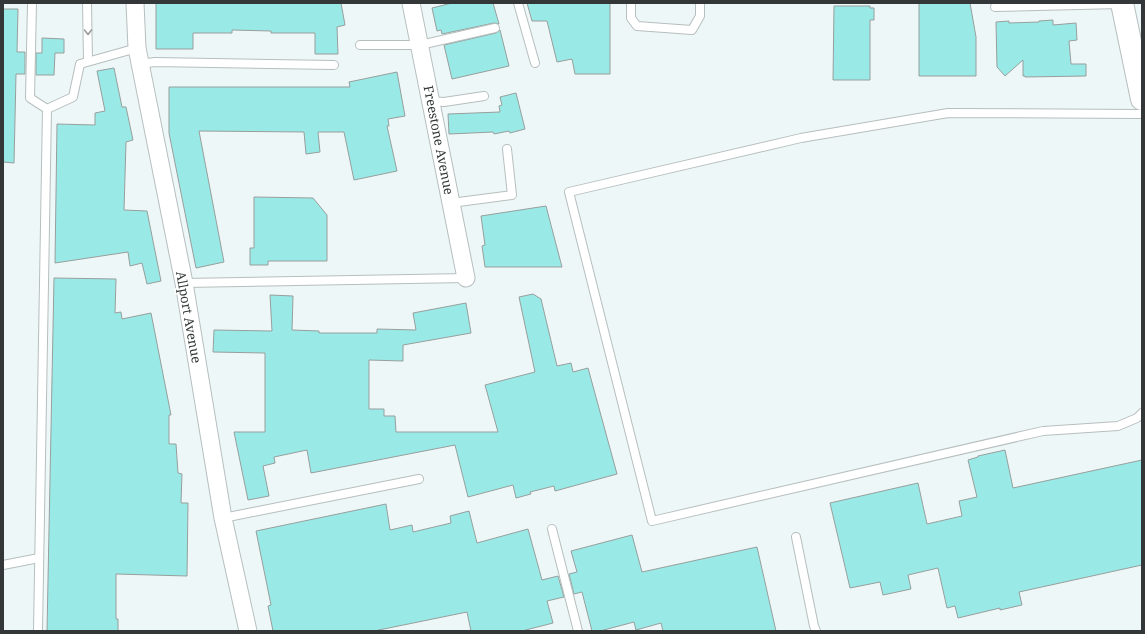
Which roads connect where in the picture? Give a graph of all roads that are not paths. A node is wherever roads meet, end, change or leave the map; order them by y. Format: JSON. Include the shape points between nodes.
{"nodes":[{"id":1,"x":32,"y":3,"type":"edge"},
{"id":2,"x":87,"y":3,"type":"edge"},
{"id":3,"x":135,"y":3,"type":"edge"},
{"id":4,"x":411,"y":3,"type":"edge"},
{"id":5,"x":518,"y":3,"type":"edge"},
{"id":6,"x":631,"y":3,"type":"edge"},
{"id":7,"x":700,"y":3,"type":"edge"},
{"id":8,"x":1122,"y":3,"type":"edge"},
{"id":9,"x":995,"y":7,"type":"dead end"},
{"id":10,"x":496,"y":28,"type":"dead end"},
{"id":11,"x":360,"y":45,"type":"dead end"},
{"id":12,"x":420,"y":45,"type":"junction"},
{"id":13,"x":1137,"y":54,"type":"edge"},
{"id":14,"x":138,"y":56,"type":"junction"},
{"id":15,"x":88,"y":61,"type":"junction"},
{"id":16,"x":535,"y":63,"type":"dead end"},
{"id":17,"x":334,"y":64,"type":"dead end"},
{"id":18,"x":484,"y":96,"type":"dead end"},
{"id":19,"x":1142,"y":99,"type":"edge"},
{"id":20,"x":431,"y":101,"type":"junction"},
{"id":21,"x":47,"y":109,"type":"junction"},
{"id":22,"x":1142,"y":114,"type":"edge"},
{"id":23,"x":507,"y":150,"type":"dead end"},
{"id":24,"x":451,"y":203,"type":"junction"},
{"id":25,"x":466,"y":278,"type":"joint"},
{"id":26,"x":184,"y":283,"type":"junction"},
{"id":27,"x":1142,"y":413,"type":"edge"},
{"id":28,"x":418,"y":479,"type":"dead end"},
{"id":29,"x":223,"y":518,"type":"junction"},
{"id":30,"x":552,"y":528,"type":"dead end"},
{"id":31,"x":796,"y":536,"type":"dead end"},
{"id":32,"x":39,"y":558,"type":"junction"},
{"id":33,"x":3,"y":564,"type":"edge"},
{"id":34,"x":38,"y":631,"type":"edge"},
{"id":35,"x":248,"y":631,"type":"edge"},
{"id":36,"x":578,"y":631,"type":"edge"},
{"id":37,"x":816,"y":631,"type":"edge"}],
"edges":[{"from":1,"to":21,"type":"lane","via":[[30,98]]},
{"from":2,"to":15,"type":"lane","one_way":true},
{"from":3,"to":14,"type":"street","name":"Allport Avenue"},
{"from":4,"to":12,"type":"street","name":"Freestone Avenue"},
{"from":5,"to":16,"type":"lane"},
{"from":6,"to":7,"type":"lane","via":[[631,18],[637,26],[692,30],[700,16]]},
{"from":8,"to":9,"type":"lane"},
{"from":8,"to":13,"type":"street"},
{"from":10,"to":12,"type":"lane"},
{"from":11,"to":12,"type":"lane"},
{"from":12,"to":20,"type":"street","name":"Freestone Avenue"},
{"from":13,"to":19,"type":"street"},
{"from":14,"to":15,"type":"lane"},
{"from":14,"to":17,"type":"lane","via":[[156,62]]},
{"from":14,"to":26,"type":"street","name":"Allport Avenue"},
{"from":15,"to":21,"type":"lane","via":[[80,64],[73,97]]},
{"from":18,"to":20,"type":"lane","via":[[444,102]]},
{"from":20,"to":24,"type":"street","name":"Freestone Avenue"},
{"from":21,"to":32,"type":"lane"},
{"from":22,"to":27,"type":"lane","via":[[948,113],[801,138],[570,192],[652,521],[1043,431],[1118,426],[1137,418]]},
{"from":23,"to":24,"type":"lane","via":[[512,195]]},
{"from":24,"to":25,"type":"street","name":"Freestone Avenue"},
{"from":25,"to":26,"type":"lane"},
{"from":26,"to":29,"type":"street","name":"Allport Avenue"},
{"from":28,"to":29,"type":"lane"},
{"from":29,"to":35,"type":"street","name":"Allport Avenue"},
{"from":30,"to":36,"type":"lane"},
{"from":31,"to":37,"type":"lane"},
{"from":32,"to":33,"type":"lane"},
{"from":32,"to":34,"type":"lane"}]}
